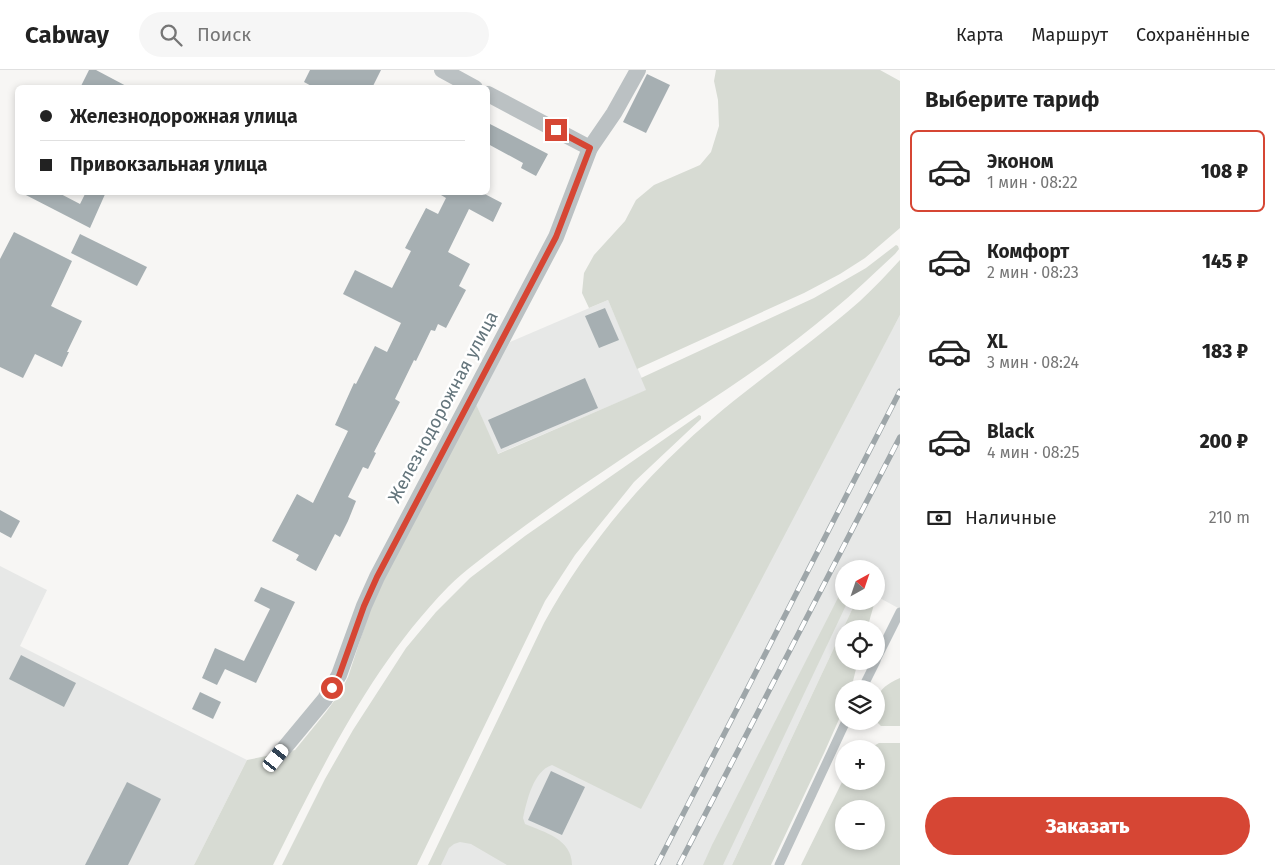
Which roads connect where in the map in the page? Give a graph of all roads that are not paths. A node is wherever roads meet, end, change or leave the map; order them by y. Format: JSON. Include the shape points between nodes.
{"nodes":[{"id":1,"x":442,"y":70,"type":"edge"},
{"id":2,"x":638,"y":70,"type":"edge"},
{"id":3,"x":470,"y":85,"type":"edge"},
{"id":4,"x":490,"y":95,"type":"edge"},
{"id":5,"x":590,"y":148,"type":"junction"},
{"id":6,"x":900,"y":612,"type":"edge"},
{"id":7,"x":885,"y":643,"type":"edge"},
{"id":8,"x":842,"y":730,"type":"edge"},
{"id":9,"x":276,"y":758,"type":"dead end"},
{"id":10,"x":779,"y":865,"type":"edge"}],
"edges":[{"from":1,"to":3,"type":"street"},
{"from":2,"to":5,"type":"street","name":"Железнодорожная улица"},
{"from":4,"to":5,"type":"street"},
{"from":5,"to":9,"type":"street","name":"Железнодорожная улица","via":[[556,237],[377,577],[339,676],[325,699]]},
{"from":6,"to":7,"type":"lane"},
{"from":8,"to":10,"type":"lane"}]}
